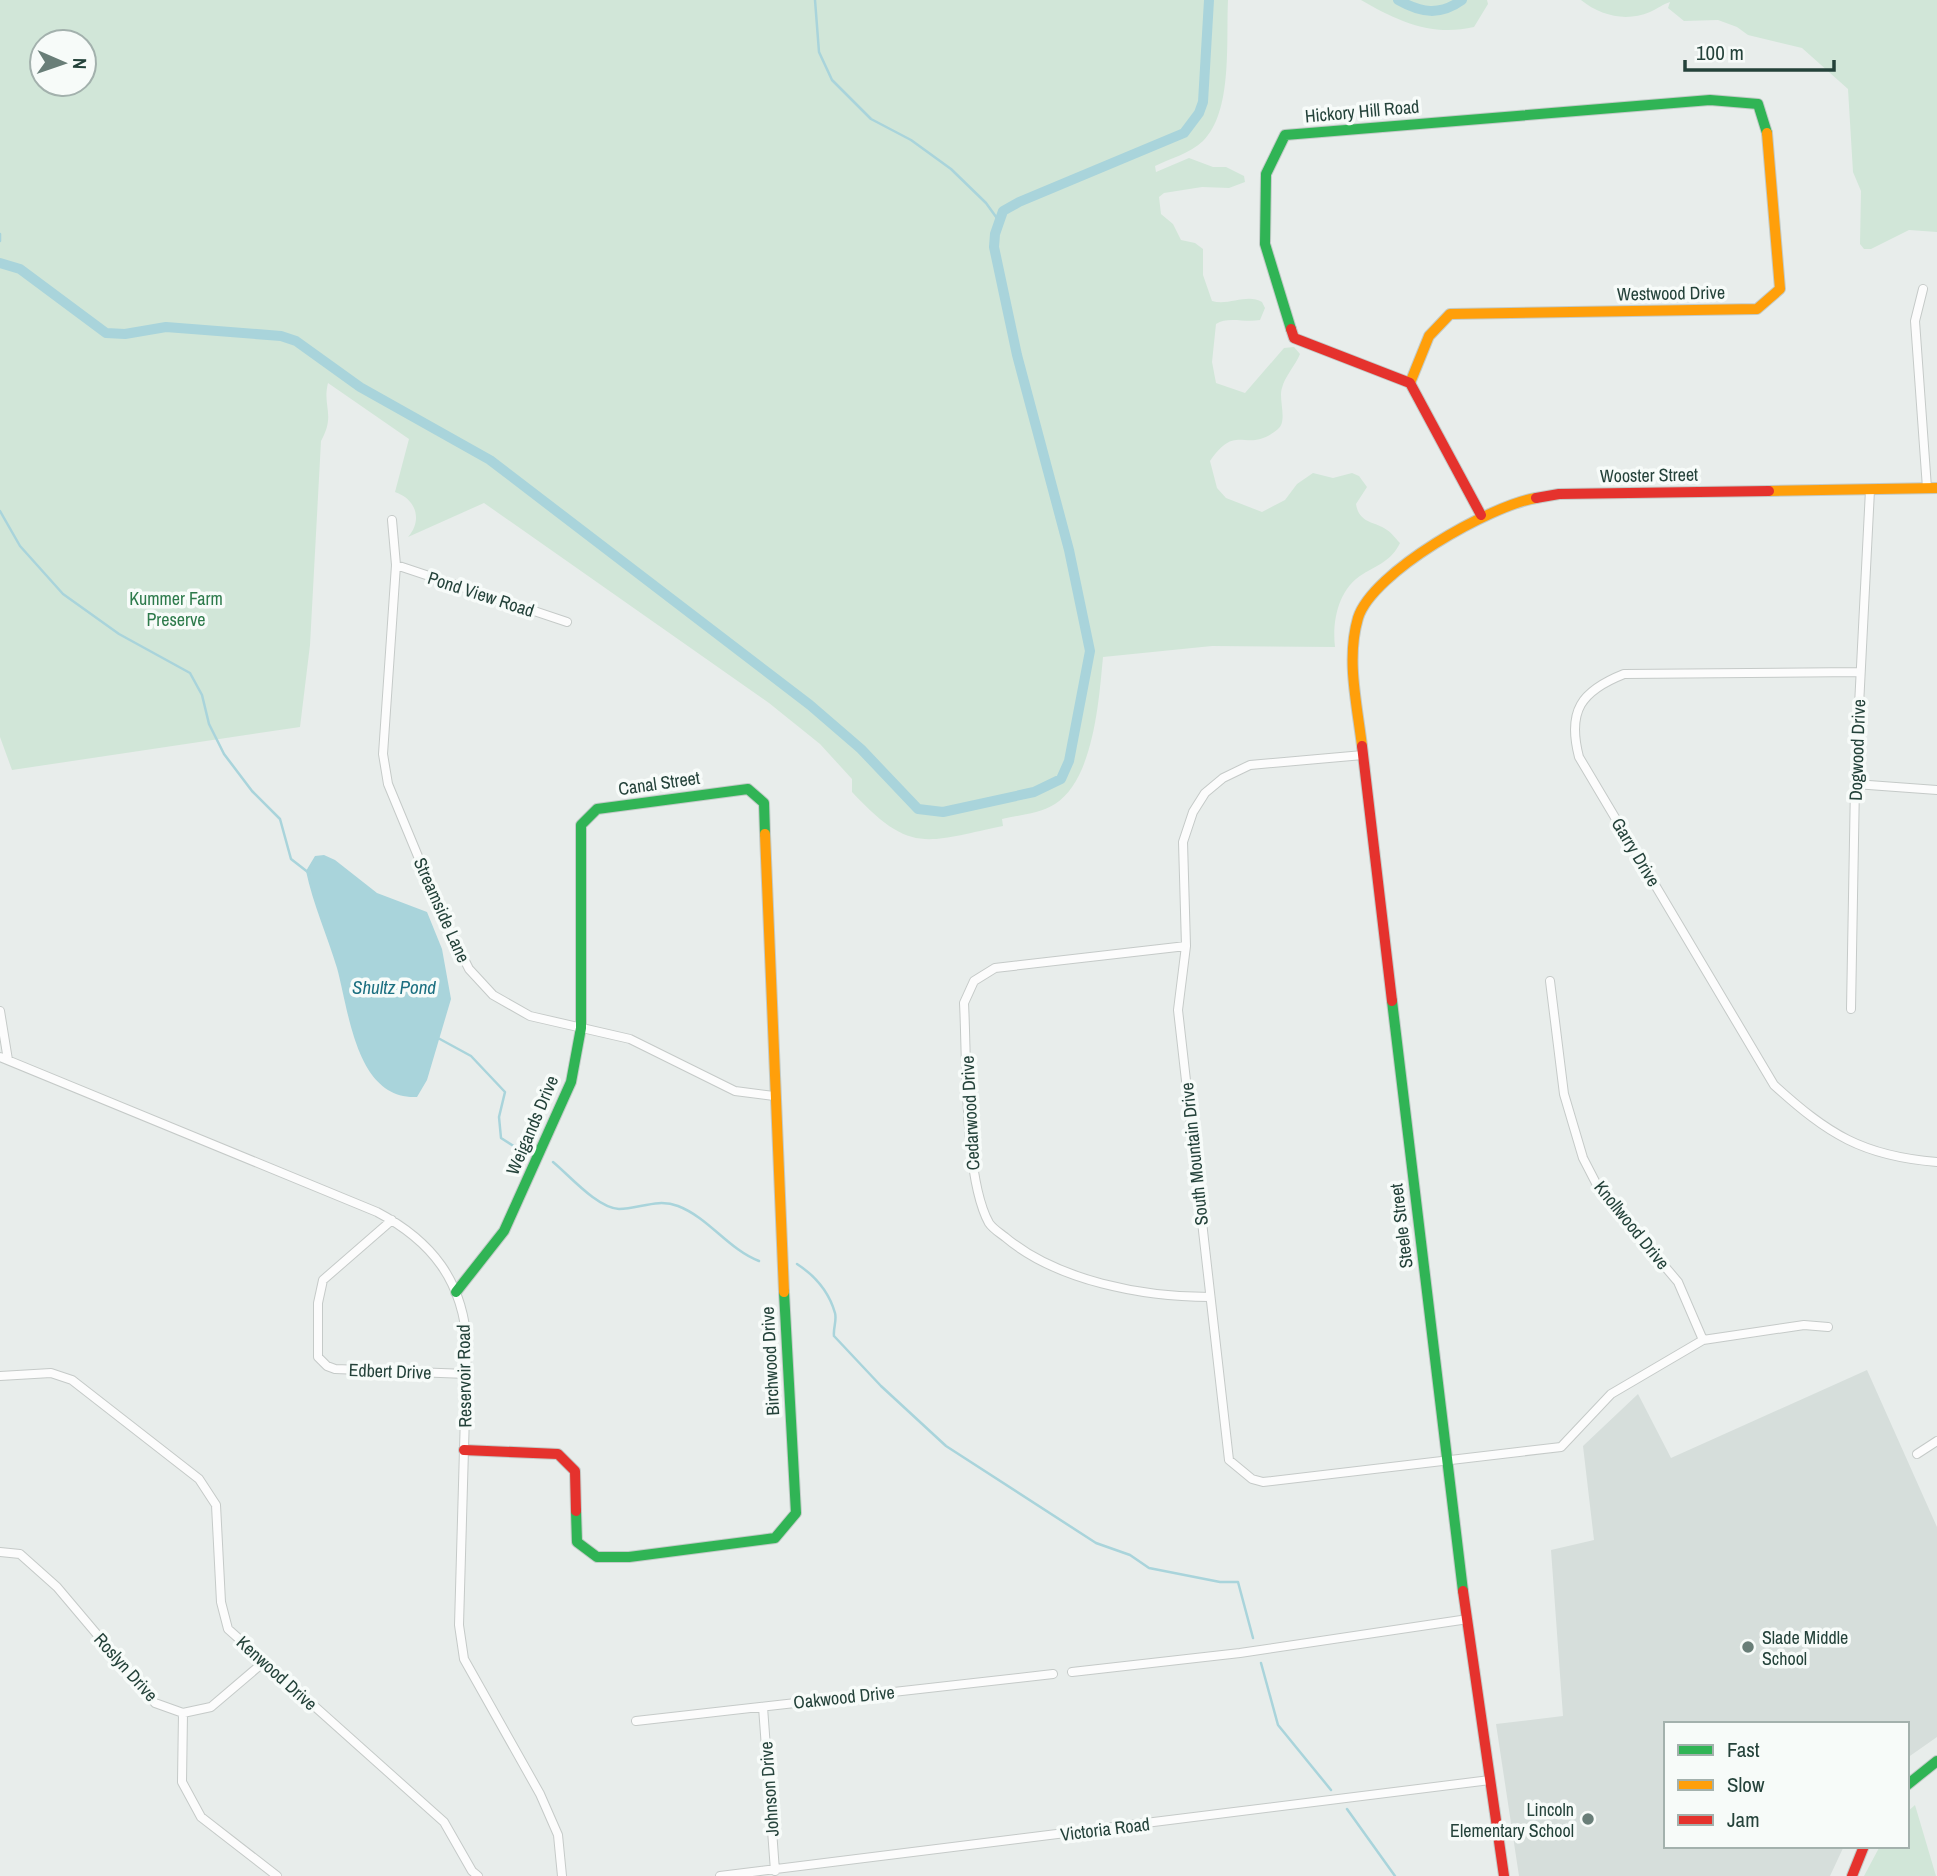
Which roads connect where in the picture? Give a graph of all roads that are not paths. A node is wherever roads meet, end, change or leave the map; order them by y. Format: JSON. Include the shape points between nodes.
{"nodes":[{"id":1,"x":1758,"y":104,"type":"joint"},
{"id":2,"x":1923,"y":289,"type":"dead end"},
{"id":3,"x":1410,"y":383,"type":"junction"},
{"id":4,"x":1932,"y":488,"type":"edge"},
{"id":5,"x":1870,"y":490,"type":"junction"},
{"id":6,"x":1481,"y":515,"type":"junction"},
{"id":7,"x":392,"y":520,"type":"dead end"},
{"id":8,"x":396,"y":565,"type":"junction"},
{"id":9,"x":1385,"y":579,"type":"joint"},
{"id":10,"x":567,"y":622,"type":"dead end"},
{"id":11,"x":1860,"y":672,"type":"junction"},
{"id":12,"x":1363,"y":755,"type":"junction"},
{"id":13,"x":1855,"y":784,"type":"junction"},
{"id":14,"x":748,"y":789,"type":"joint"},
{"id":15,"x":1937,"y":790,"type":"edge"},
{"id":16,"x":581,"y":825,"type":"joint"},
{"id":17,"x":1186,"y":946,"type":"junction"},
{"id":18,"x":1550,"y":981,"type":"dead end"},
{"id":19,"x":1851,"y":1009,"type":"dead end"},
{"id":20,"x":0,"y":1011,"type":"edge"},
{"id":21,"x":581,"y":1028,"type":"junction"},
{"id":22,"x":4,"y":1058,"type":"edge"},
{"id":23,"x":774,"y":1096,"type":"junction"},
{"id":24,"x":1937,"y":1162,"type":"edge"},
{"id":25,"x":392,"y":1220,"type":"junction"},
{"id":26,"x":456,"y":1292,"type":"junction"},
{"id":27,"x":1210,"y":1297,"type":"junction"},
{"id":28,"x":1828,"y":1327,"type":"dead end"},
{"id":29,"x":1703,"y":1340,"type":"junction"},
{"id":30,"x":467,"y":1374,"type":"junction"},
{"id":31,"x":0,"y":1376,"type":"edge"},
{"id":32,"x":1937,"y":1441,"type":"edge"},
{"id":33,"x":464,"y":1450,"type":"junction"},
{"id":34,"x":1917,"y":1454,"type":"dead end"},
{"id":35,"x":1447,"y":1460,"type":"junction"},
{"id":36,"x":0,"y":1552,"type":"edge"},
{"id":37,"x":1468,"y":1619,"type":"junction"},
{"id":38,"x":265,"y":1661,"type":"junction"},
{"id":39,"x":1072,"y":1672,"type":"dead end"},
{"id":40,"x":1053,"y":1674,"type":"dead end"},
{"id":41,"x":763,"y":1707,"type":"junction"},
{"id":42,"x":183,"y":1713,"type":"junction"},
{"id":43,"x":636,"y":1720,"type":"dead end"},
{"id":44,"x":1937,"y":1760,"type":"edge"},
{"id":45,"x":1490,"y":1780,"type":"junction"},
{"id":46,"x":1909,"y":1783,"type":"edge"},
{"id":47,"x":1863,"y":1848,"type":"edge"},
{"id":48,"x":775,"y":1871,"type":"junction"},
{"id":49,"x":276,"y":1876,"type":"edge"},
{"id":50,"x":478,"y":1876,"type":"edge"},
{"id":51,"x":562,"y":1876,"type":"edge"},
{"id":52,"x":720,"y":1876,"type":"edge"},
{"id":53,"x":1504,"y":1876,"type":"edge"},
{"id":54,"x":1852,"y":1876,"type":"edge"}],
"edges":[{"from":1,"to":3,"type":"street","name":"Westwood Drive","via":[[1768,137],[1780,289],[1757,309],[1450,314],[1435,325],[1423,345]]},
{"from":1,"to":3,"type":"street","name":"Hickory Hill Road","via":[[1710,100],[1285,135],[1266,174],[1265,244],[1294,338]]},
{"from":2,"to":4,"type":"street","via":[[1914,321]]},
{"from":3,"to":6,"type":"street"},
{"from":4,"to":5,"type":"street","name":"Wooster Street"},
{"from":5,"to":6,"type":"street","name":"Wooster Street","via":[[1559,494],[1515,501]]},
{"from":5,"to":11,"type":"street","name":"Dogwood Drive"},
{"from":6,"to":9,"type":"street","name":"Wooster Street"},
{"from":7,"to":8,"type":"street","name":"Streamside Lane"},
{"from":8,"to":10,"type":"street","name":"Pond View Road"},
{"from":8,"to":21,"type":"street","name":"Streamside Lane","via":[[383,754],[388,784],[444,919],[478,982],[530,1016]]},
{"from":9,"to":12,"type":"street","name":"Steele Street","via":[[1359,614],[1353,640]]},
{"from":11,"to":13,"type":"street","name":"Dogwood Drive"},
{"from":11,"to":24,"type":"street","name":"Garry Drive","via":[[1624,674],[1600,684],[1580,704],[1572,731],[1579,757],[1774,1085],[1814,1121],[1850,1144]]},
{"from":12,"to":17,"type":"street","name":"South Mountain Drive","via":[[1250,765],[1205,793],[1183,842]]},
{"from":12,"to":35,"type":"street","name":"Steele Street"},
{"from":13,"to":15,"type":"street"},
{"from":13,"to":19,"type":"street","name":"Dogwood Drive"},
{"from":14,"to":16,"type":"street","name":"Canal Street","via":[[597,809]]},
{"from":14,"to":23,"type":"street","name":"Birchwood Drive","via":[[764,803]]},
{"from":16,"to":21,"type":"street","name":"Weigands Drive"},
{"from":17,"to":27,"type":"street","name":"South Mountain Drive","via":[[1178,1010]]},
{"from":17,"to":27,"type":"street","name":"Cedarwood Drive","via":[[995,968],[974,981],[964,1003],[974,1184],[990,1225],[1027,1255],[1080,1278],[1183,1297]]},
{"from":18,"to":29,"type":"street","name":"Knollwood Drive","via":[[1564,1094],[1583,1157],[1599,1189],[1678,1282]]},
{"from":20,"to":22,"type":"street","name":"Reservoir Road","via":[[8,1045]]},
{"from":21,"to":23,"type":"street","name":"Streamside Lane","via":[[630,1039],[735,1091]]},
{"from":21,"to":26,"type":"street","name":"Weigands Drive","via":[[566,1098],[512,1216]]},
{"from":22,"to":25,"type":"street","name":"Reservoir Road"},
{"from":23,"to":33,"type":"street","name":"Birchwood Drive","via":[[796,1513],[775,1538],[597,1557],[577,1542],[575,1471],[558,1454]]},
{"from":25,"to":26,"type":"street","name":"Reservoir Road","via":[[424,1242]]},
{"from":25,"to":30,"type":"street","name":"Edbert Drive","via":[[323,1280],[317,1303],[318,1357],[335,1368]]},
{"from":26,"to":30,"type":"street","name":"Reservoir Road","via":[[466,1332]]},
{"from":27,"to":35,"type":"street","name":"South Mountain Drive","via":[[1229,1460],[1241,1472],[1263,1482]]},
{"from":28,"to":29,"type":"street","via":[[1804,1325]]},
{"from":29,"to":35,"type":"street","name":"South Mountain Drive","via":[[1611,1394],[1560,1447]]},
{"from":30,"to":33,"type":"street","name":"Reservoir Road"},
{"from":31,"to":38,"type":"street","name":"Kenwood Drive","via":[[51,1373],[72,1380],[199,1479],[216,1505],[221,1602],[228,1629]]},
{"from":32,"to":34,"type":"street"},
{"from":33,"to":51,"type":"street","name":"Reservoir Road","via":[[459,1625],[464,1660],[540,1794],[558,1835]]},
{"from":35,"to":37,"type":"street","name":"Steele Street"},
{"from":36,"to":42,"type":"street","name":"Roslyn Drive","via":[[20,1555],[57,1587],[155,1703]]},
{"from":37,"to":39,"type":"street"},
{"from":37,"to":45,"type":"street","name":"Steele Street"},
{"from":38,"to":42,"type":"street","via":[[211,1707]]},
{"from":38,"to":50,"type":"street","name":"Kenwood Drive","via":[[444,1822]]},
{"from":40,"to":41,"type":"street","name":"Oakwood Drive"},
{"from":41,"to":43,"type":"street","name":"Oakwood Drive"},
{"from":41,"to":48,"type":"street","name":"Johnson Drive"},
{"from":42,"to":49,"type":"street","via":[[182,1782],[201,1817]]},
{"from":44,"to":46,"type":"street"},
{"from":45,"to":48,"type":"street","name":"Victoria Road"},
{"from":45,"to":53,"type":"street","name":"Steele Street"},
{"from":47,"to":54,"type":"street"},
{"from":48,"to":52,"type":"street","name":"Victoria Road"}]}
